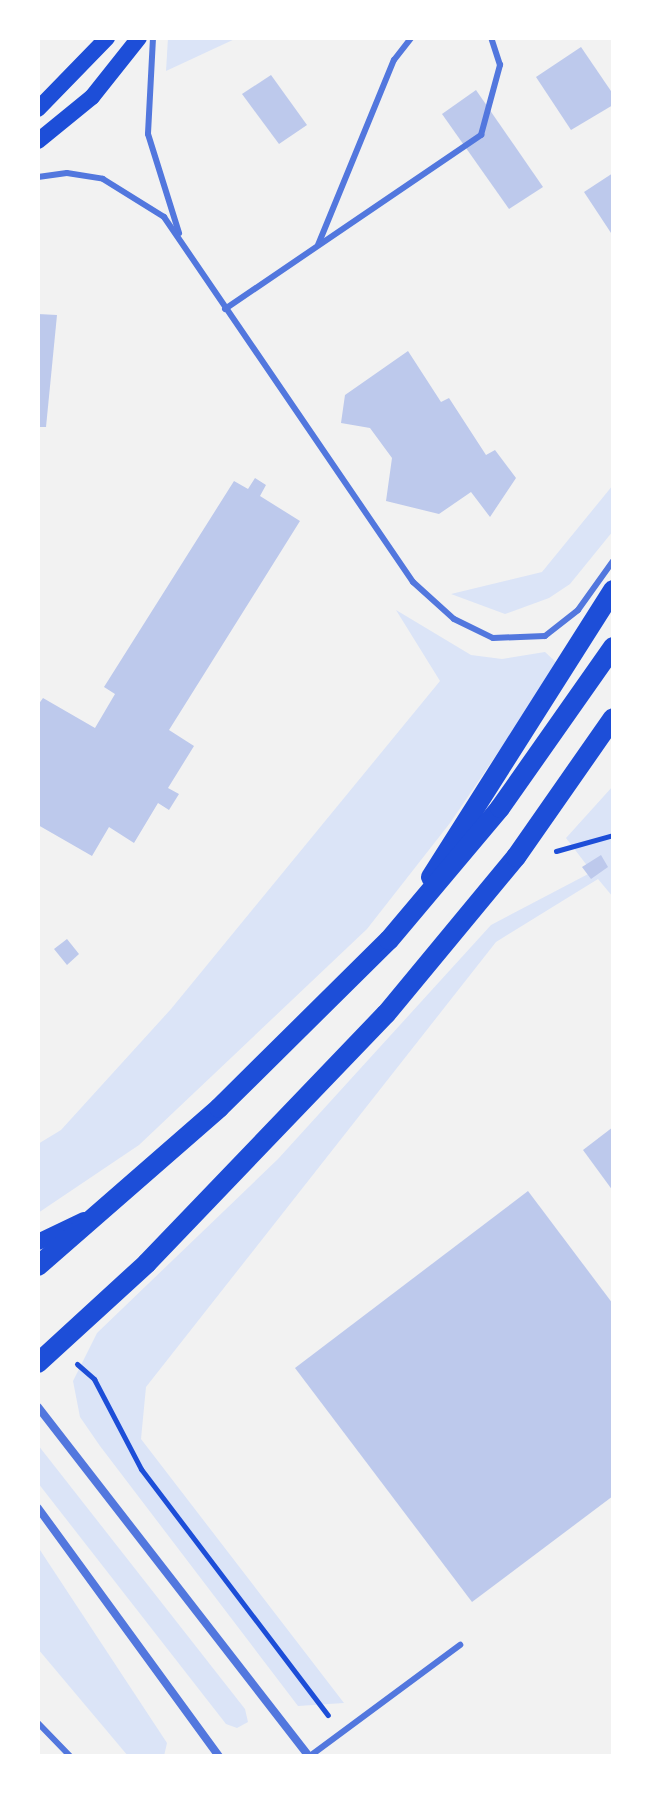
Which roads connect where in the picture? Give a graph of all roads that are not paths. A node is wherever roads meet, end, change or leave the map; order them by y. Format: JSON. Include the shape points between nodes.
{"nodes":[{"id":1,"x":107,"y":38,"type":"edge"},
{"id":2,"x":139,"y":38,"type":"edge"},
{"id":3,"x":153,"y":38,"type":"edge"},
{"id":4,"x":411,"y":38,"type":"edge"},
{"id":5,"x":491,"y":38,"type":"edge"},
{"id":6,"x":38,"y":109,"type":"edge"},
{"id":7,"x":38,"y":141,"type":"edge"},
{"id":8,"x":38,"y":177,"type":"edge"},
{"id":9,"x":181,"y":236,"type":"junction"},
{"id":10,"x":318,"y":245,"type":"junction"},
{"id":11,"x":225,"y":309,"type":"junction"},
{"id":12,"x":613,"y":561,"type":"edge"},
{"id":13,"x":613,"y":590,"type":"edge"},
{"id":14,"x":613,"y":647,"type":"edge"},
{"id":15,"x":613,"y":718,"type":"edge"},
{"id":16,"x":389,"y":940,"type":"junction"},
{"id":17,"x":96,"y":1214,"type":"junction"},
{"id":18,"x":38,"y":1242,"type":"edge"},
{"id":19,"x":38,"y":1266,"type":"edge"},
{"id":20,"x":38,"y":1363,"type":"edge"},
{"id":21,"x":38,"y":1407,"type":"edge"},
{"id":22,"x":38,"y":1508,"type":"edge"},
{"id":23,"x":38,"y":1516,"type":"edge"},
{"id":24,"x":60,"y":1540,"type":"junction"},
{"id":25,"x":460,"y":1645,"type":"dead end"},
{"id":26,"x":38,"y":1723,"type":"edge"},
{"id":27,"x":70,"y":1756,"type":"edge"},
{"id":28,"x":219,"y":1756,"type":"edge"},
{"id":29,"x":310,"y":1756,"type":"edge"}],
"edges":[{"from":1,"to":6,"type":"main road"},
{"from":2,"to":7,"type":"main road","via":[[92,97]]},
{"from":3,"to":9,"type":"lane","via":[[148,134]]},
{"from":4,"to":10,"type":"lane","via":[[394,60]]},
{"from":5,"to":10,"type":"lane","via":[[500,65],[481,135]]},
{"from":8,"to":9,"type":"lane","via":[[67,173],[103,179],[144,200]]},
{"from":9,"to":11,"type":"lane"},
{"from":10,"to":11,"type":"lane"},
{"from":11,"to":12,"type":"lane","via":[[413,582],[472,631],[531,640],[578,610]]},
{"from":13,"to":16,"type":"main road"},
{"from":14,"to":16,"type":"main road","via":[[500,808]]},
{"from":15,"to":20,"type":"main road","via":[[516,857],[330,1074],[120,1291]]},
{"from":16,"to":17,"type":"main road","via":[[231,1097]]},
{"from":17,"to":18,"type":"main road"},
{"from":17,"to":19,"type":"main road"},
{"from":21,"to":29,"type":"street"},
{"from":22,"to":24,"type":"street"},
{"from":23,"to":24,"type":"street"},
{"from":24,"to":28,"type":"street"},
{"from":25,"to":29,"type":"lane"},
{"from":26,"to":27,"type":"lane"}]}
